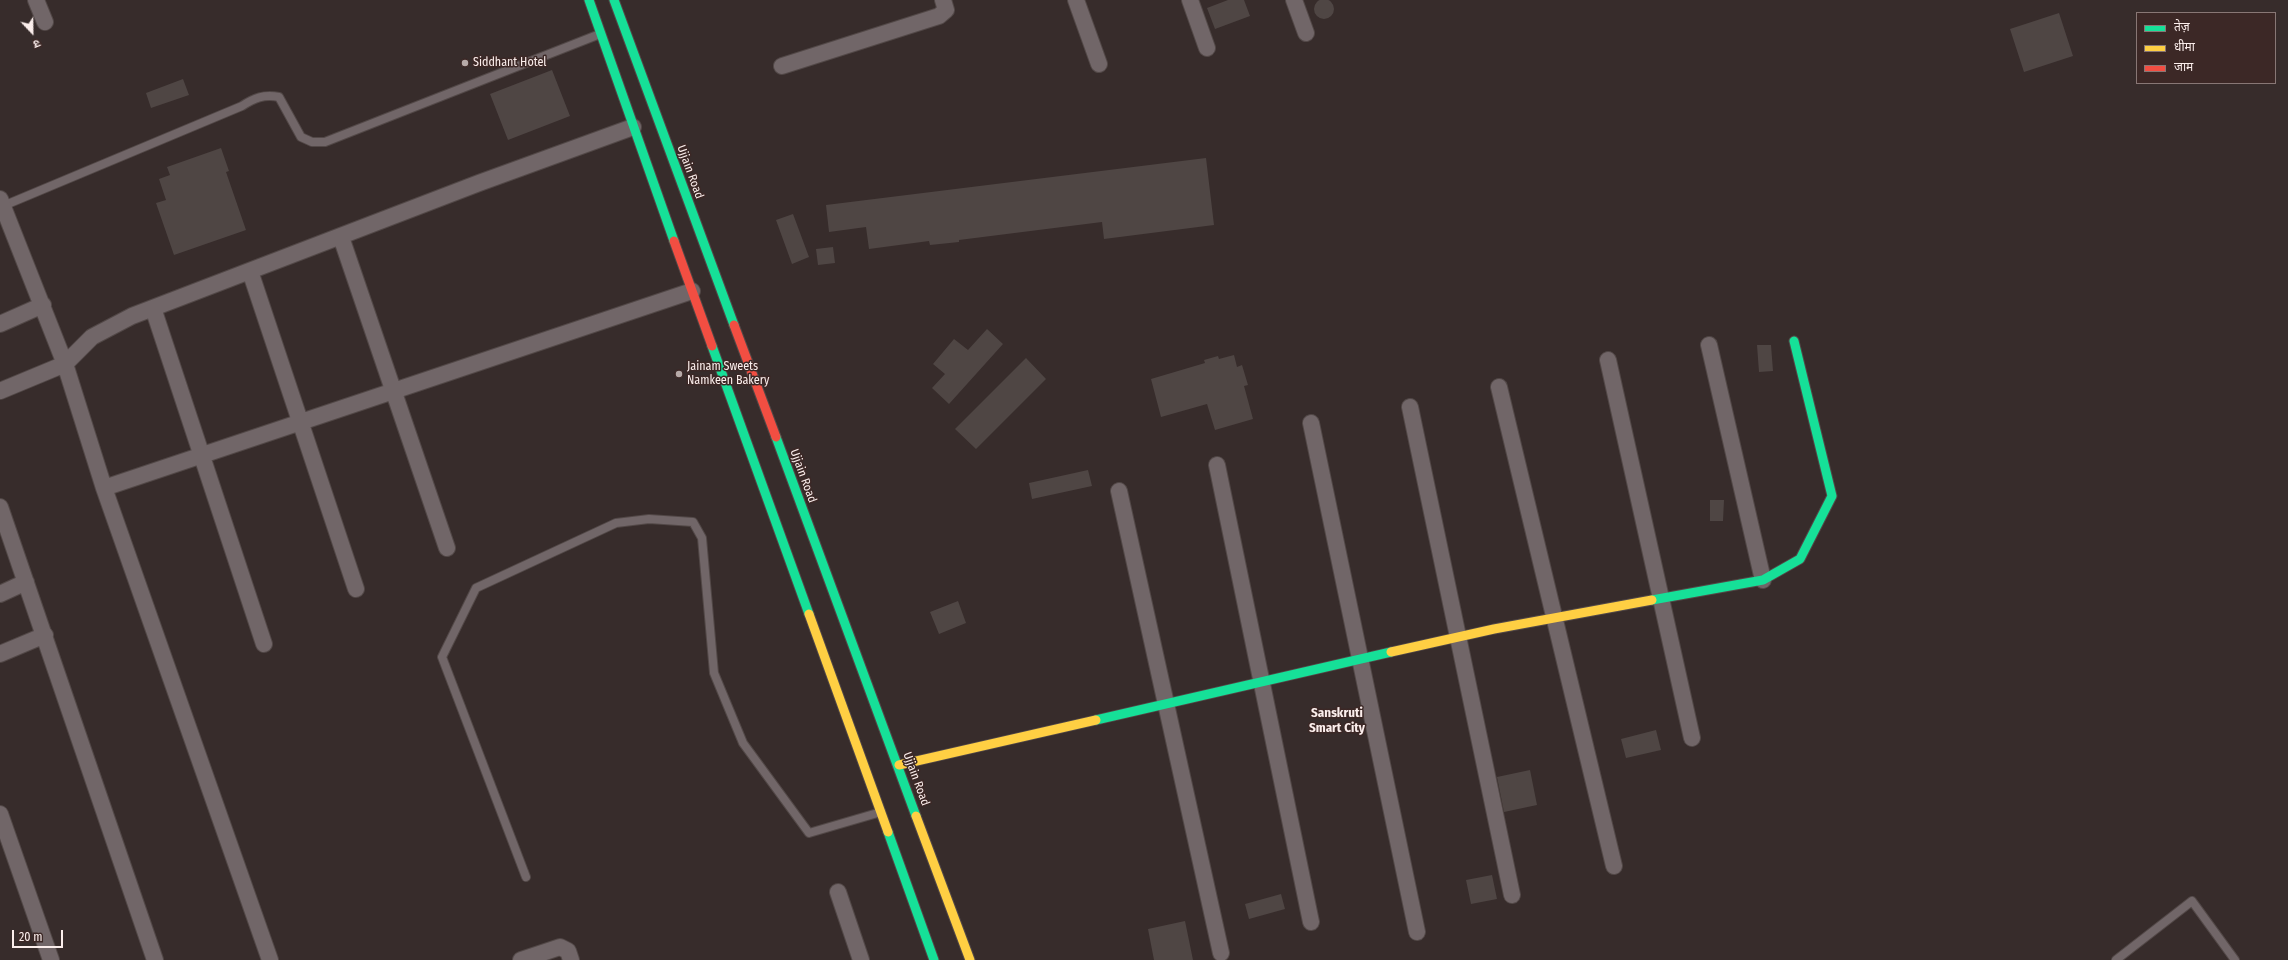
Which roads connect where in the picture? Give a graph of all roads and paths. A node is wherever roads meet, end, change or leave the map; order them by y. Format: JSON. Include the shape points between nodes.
{"nodes":[{"id":1,"x":36,"y":0,"type":"edge"},
{"id":2,"x":589,"y":0,"type":"edge"},
{"id":3,"x":614,"y":0,"type":"edge"},
{"id":4,"x":943,"y":0,"type":"edge"},
{"id":5,"x":1076,"y":0,"type":"edge"},
{"id":6,"x":1190,"y":0,"type":"edge"},
{"id":7,"x":1294,"y":0,"type":"edge"},
{"id":8,"x":45,"y":22,"type":"dead end"},
{"id":9,"x":1306,"y":33,"type":"dead end"},
{"id":10,"x":601,"y":34,"type":"junction"},
{"id":11,"x":1207,"y":48,"type":"dead end"},
{"id":12,"x":1099,"y":64,"type":"dead end"},
{"id":13,"x":782,"y":66,"type":"dead end"},
{"id":14,"x":633,"y":127,"type":"junction"},
{"id":15,"x":1,"y":202,"type":"edge"},
{"id":16,"x":341,"y":236,"type":"junction"},
{"id":17,"x":250,"y":271,"type":"junction"},
{"id":18,"x":692,"y":291,"type":"junction"},
{"id":19,"x":43,"y":305,"type":"junction"},
{"id":20,"x":153,"y":308,"type":"junction"},
{"id":21,"x":0,"y":324,"type":"edge"},
{"id":22,"x":1794,"y":341,"type":"dead end"},
{"id":23,"x":1709,"y":345,"type":"dead end"},
{"id":24,"x":1608,"y":360,"type":"dead end"},
{"id":25,"x":65,"y":364,"type":"junction"},
{"id":26,"x":1499,"y":387,"type":"dead end"},
{"id":27,"x":0,"y":391,"type":"edge"},
{"id":28,"x":394,"y":392,"type":"junction"},
{"id":29,"x":1410,"y":407,"type":"dead end"},
{"id":30,"x":1311,"y":423,"type":"dead end"},
{"id":31,"x":301,"y":424,"type":"junction"},
{"id":32,"x":202,"y":456,"type":"junction"},
{"id":33,"x":1217,"y":465,"type":"dead end"},
{"id":34,"x":104,"y":488,"type":"junction"},
{"id":35,"x":1119,"y":491,"type":"dead end"},
{"id":36,"x":0,"y":507,"type":"edge"},
{"id":37,"x":447,"y":548,"type":"dead end"},
{"id":38,"x":1764,"y":580,"type":"junction"},
{"id":39,"x":26,"y":582,"type":"junction"},
{"id":40,"x":356,"y":589,"type":"dead end"},
{"id":41,"x":0,"y":594,"type":"edge"},
{"id":42,"x":1661,"y":598,"type":"junction"},
{"id":43,"x":1554,"y":618,"type":"junction"},
{"id":44,"x":45,"y":635,"type":"junction"},
{"id":45,"x":1458,"y":637,"type":"junction"},
{"id":46,"x":264,"y":644,"type":"dead end"},
{"id":47,"x":0,"y":654,"type":"edge"},
{"id":48,"x":1360,"y":659,"type":"junction"},
{"id":49,"x":1262,"y":682,"type":"junction"},
{"id":50,"x":1166,"y":704,"type":"junction"},
{"id":51,"x":1692,"y":738,"type":"dead end"},
{"id":52,"x":898,"y":765,"type":"junction"},
{"id":53,"x":882,"y":812,"type":"junction"},
{"id":54,"x":0,"y":814,"type":"edge"},
{"id":55,"x":1614,"y":866,"type":"dead end"},
{"id":56,"x":526,"y":877,"type":"dead end"},
{"id":57,"x":838,"y":892,"type":"dead end"},
{"id":58,"x":1512,"y":895,"type":"dead end"},
{"id":59,"x":1311,"y":922,"type":"dead end"},
{"id":60,"x":1417,"y":932,"type":"dead end"},
{"id":61,"x":1221,"y":953,"type":"dead end"},
{"id":62,"x":51,"y":960,"type":"edge"},
{"id":63,"x":156,"y":960,"type":"edge"},
{"id":64,"x":270,"y":960,"type":"edge"},
{"id":65,"x":521,"y":960,"type":"edge"},
{"id":66,"x":571,"y":960,"type":"edge"},
{"id":67,"x":861,"y":960,"type":"edge"},
{"id":68,"x":934,"y":960,"type":"edge"},
{"id":69,"x":970,"y":960,"type":"edge"},
{"id":70,"x":2116,"y":960,"type":"edge"},
{"id":71,"x":2234,"y":960,"type":"edge"}],
"edges":[{"from":1,"to":8,"type":"street"},
{"from":2,"to":10,"type":"main road"},
{"from":3,"to":52,"type":"main road","name":"Ujjain Road"},
{"from":4,"to":13,"type":"street","via":[[946,10],[939,16]]},
{"from":5,"to":12,"type":"street"},
{"from":6,"to":11,"type":"street"},
{"from":7,"to":9,"type":"street"},
{"from":10,"to":14,"type":"main road"},
{"from":10,"to":15,"type":"lane","via":[[325,142],[312,142],[301,137],[279,97],[267,95],[252,99],[235,109]]},
{"from":14,"to":16,"type":"street"},
{"from":14,"to":18,"type":"main road"},
{"from":15,"to":19,"type":"street"},
{"from":16,"to":17,"type":"street"},
{"from":16,"to":28,"type":"street"},
{"from":17,"to":20,"type":"street"},
{"from":17,"to":31,"type":"street"},
{"from":18,"to":28,"type":"street"},
{"from":18,"to":53,"type":"main road"},
{"from":19,"to":21,"type":"street"},
{"from":19,"to":25,"type":"street"},
{"from":20,"to":25,"type":"street","via":[[92,337]]},
{"from":20,"to":32,"type":"street"},
{"from":22,"to":38,"type":"main road","via":[[1832,496],[1800,559]]},
{"from":23,"to":38,"type":"street"},
{"from":24,"to":42,"type":"street"},
{"from":25,"to":27,"type":"street"},
{"from":25,"to":34,"type":"street"},
{"from":26,"to":43,"type":"street"},
{"from":28,"to":31,"type":"street"},
{"from":28,"to":37,"type":"street"},
{"from":29,"to":45,"type":"street"},
{"from":30,"to":48,"type":"street"},
{"from":31,"to":32,"type":"street"},
{"from":31,"to":40,"type":"street"},
{"from":32,"to":34,"type":"street"},
{"from":32,"to":46,"type":"street"},
{"from":33,"to":49,"type":"street"},
{"from":34,"to":64,"type":"street"},
{"from":35,"to":50,"type":"street"},
{"from":36,"to":39,"type":"street"},
{"from":38,"to":42,"type":"main road"},
{"from":39,"to":41,"type":"street"},
{"from":39,"to":44,"type":"street"},
{"from":42,"to":43,"type":"main road"},
{"from":42,"to":51,"type":"street"},
{"from":43,"to":45,"type":"main road"},
{"from":43,"to":55,"type":"street"},
{"from":44,"to":47,"type":"street"},
{"from":44,"to":63,"type":"street"},
{"from":45,"to":48,"type":"main road"},
{"from":45,"to":58,"type":"street"},
{"from":48,"to":49,"type":"main road"},
{"from":48,"to":60,"type":"street"},
{"from":49,"to":50,"type":"main road"},
{"from":49,"to":59,"type":"street"},
{"from":50,"to":52,"type":"main road"},
{"from":50,"to":61,"type":"street"},
{"from":52,"to":69,"type":"main road","name":"Ujjain Road"},
{"from":53,"to":56,"type":"lane","via":[[809,833],[743,743],[714,673],[702,538],[693,522],[649,519],[616,523],[476,588],[442,657]]},
{"from":53,"to":68,"type":"main road"},
{"from":54,"to":62,"type":"street"},
{"from":57,"to":67,"type":"street"},
{"from":65,"to":66,"type":"street","via":[[560,947],[565,948]]},
{"from":70,"to":71,"type":"lane","via":[[2192,901]]}]}
